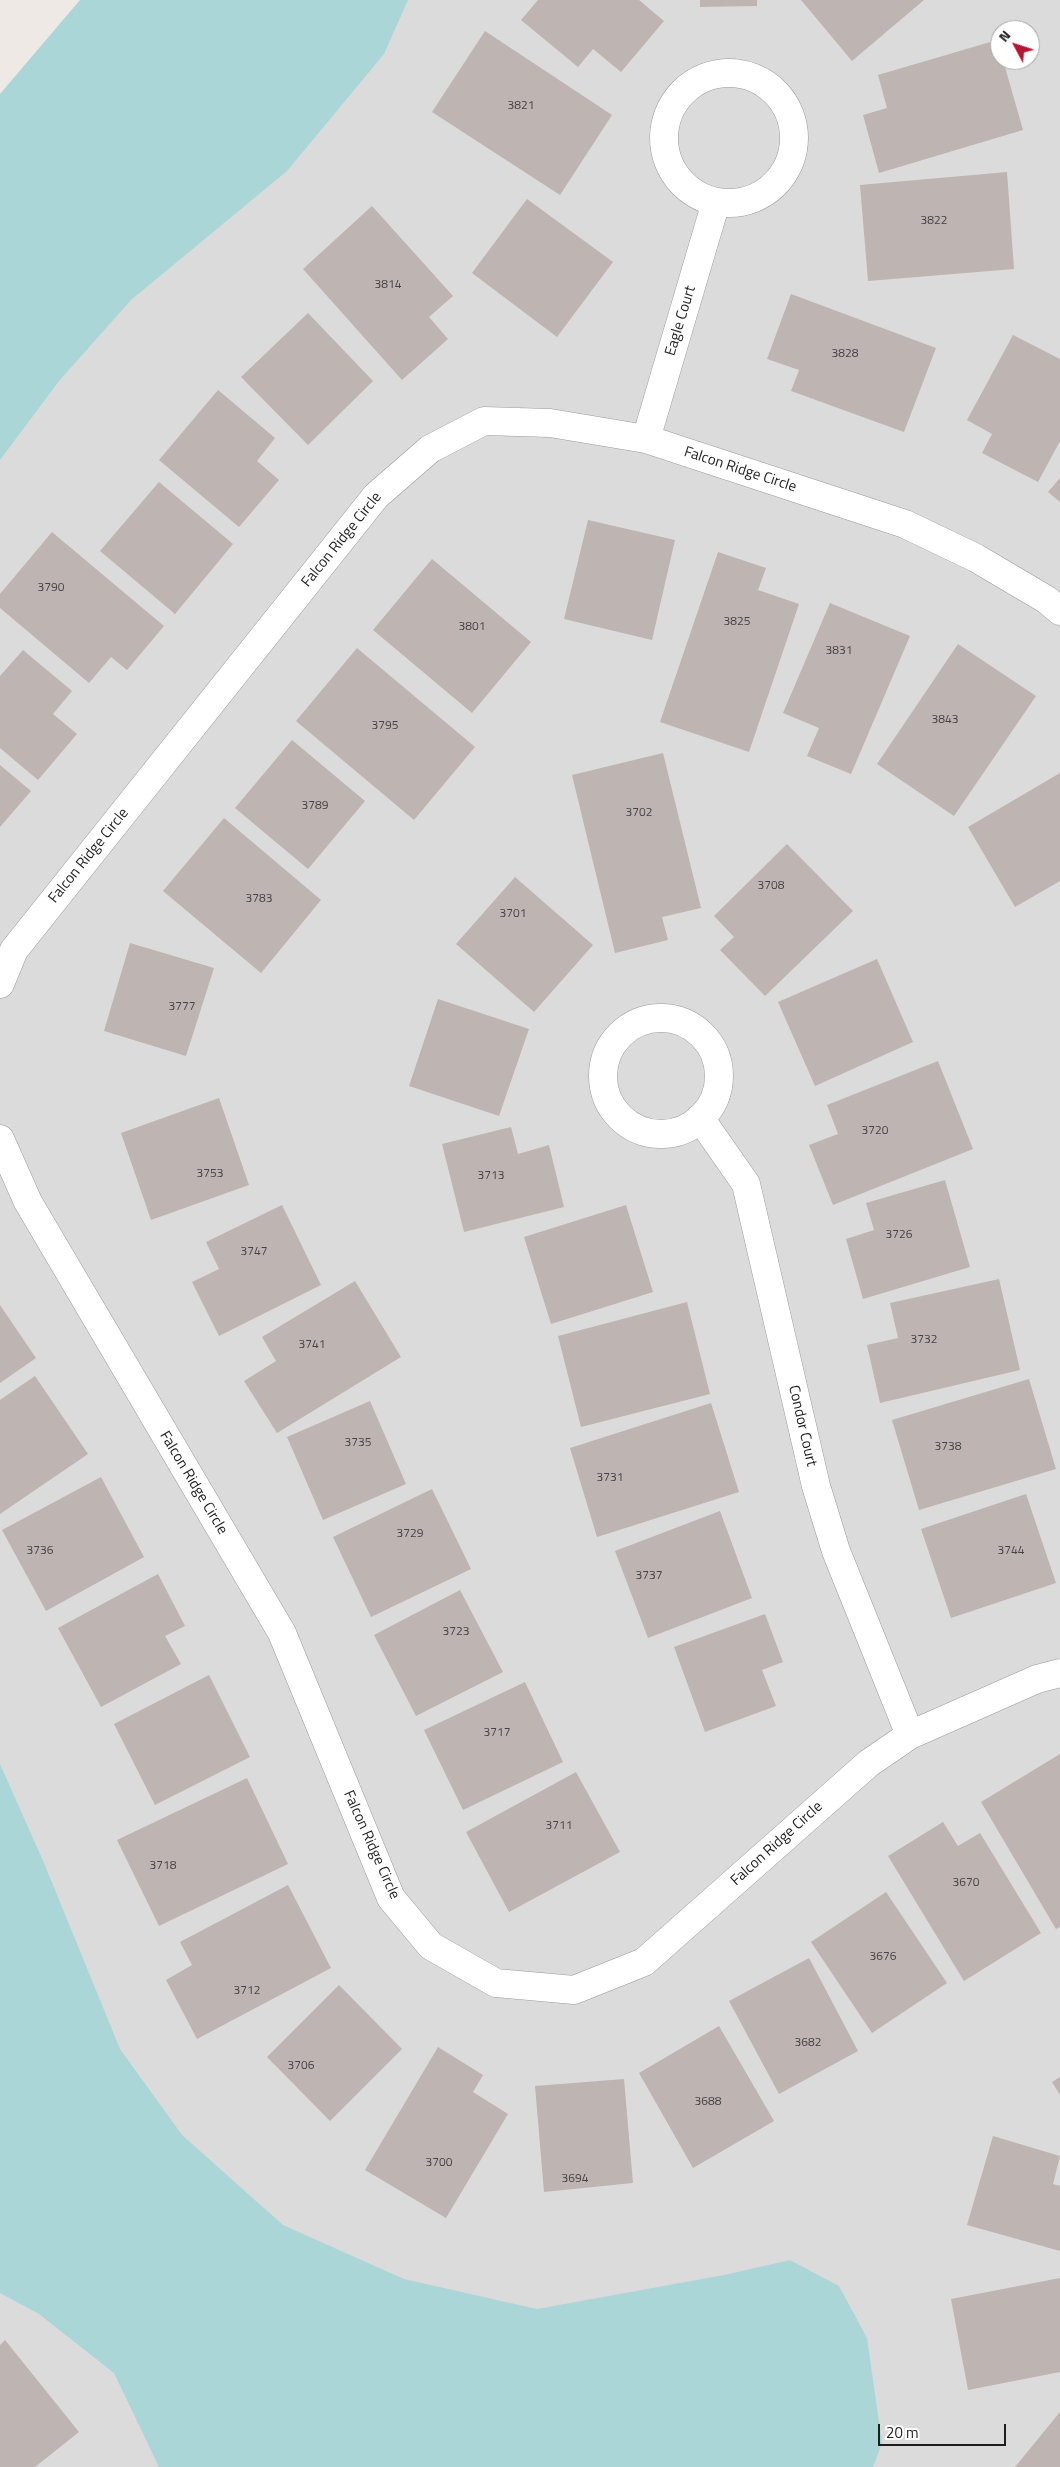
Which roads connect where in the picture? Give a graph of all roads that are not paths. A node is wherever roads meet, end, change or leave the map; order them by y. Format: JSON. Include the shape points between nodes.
{"nodes":[{"id":1,"x":716,"y":202,"type":"junction"},
{"id":2,"x":646,"y":439,"type":"junction"},
{"id":3,"x":1060,"y":611,"type":"edge"},
{"id":4,"x":0,"y":984,"type":"edge"},
{"id":5,"x":700,"y":1118,"type":"junction"},
{"id":6,"x":0,"y":1139,"type":"edge"},
{"id":7,"x":1060,"y":1673,"type":"edge"},
{"id":8,"x":910,"y":1734,"type":"junction"}],
"edges":[{"from":1,"to":1,"type":"street","via":[[737,203],[768,190],[785,169],[792,150],[794,129],[788,110],[776,93],[760,80],[741,73],[708,77],[684,91],[671,107],[664,126],[664,146],[680,183],[697,195]]},
{"from":1,"to":2,"type":"street","name":"Eagle Court"},
{"from":2,"to":3,"type":"street","name":"Falcon Ridge Circle","via":[[905,524],[976,558]]},
{"from":2,"to":4,"type":"street","name":"Falcon Ridge Circle","via":[[550,423],[484,421],[430,448],[376,496],[14,950]]},
{"from":5,"to":5,"type":"street","via":[[712,1104],[718,1087],[716,1060],[704,1037],[690,1025],[655,1018],[637,1023],[622,1033],[610,1048],[604,1064],[603,1082],[608,1100],[618,1115],[632,1127],[649,1133],[667,1134]]},
{"from":5,"to":8,"type":"street","name":"Condor Court","via":[[746,1184],[816,1486],[836,1550]]},
{"from":6,"to":8,"type":"street","name":"Falcon Ridge Circle","via":[[28,1202],[282,1633],[391,1898],[431,1946],[496,1983],[574,1990],[644,1962],[869,1763]]},
{"from":7,"to":8,"type":"street","name":"Falcon Ridge Circle","via":[[1038,1679]]}]}
